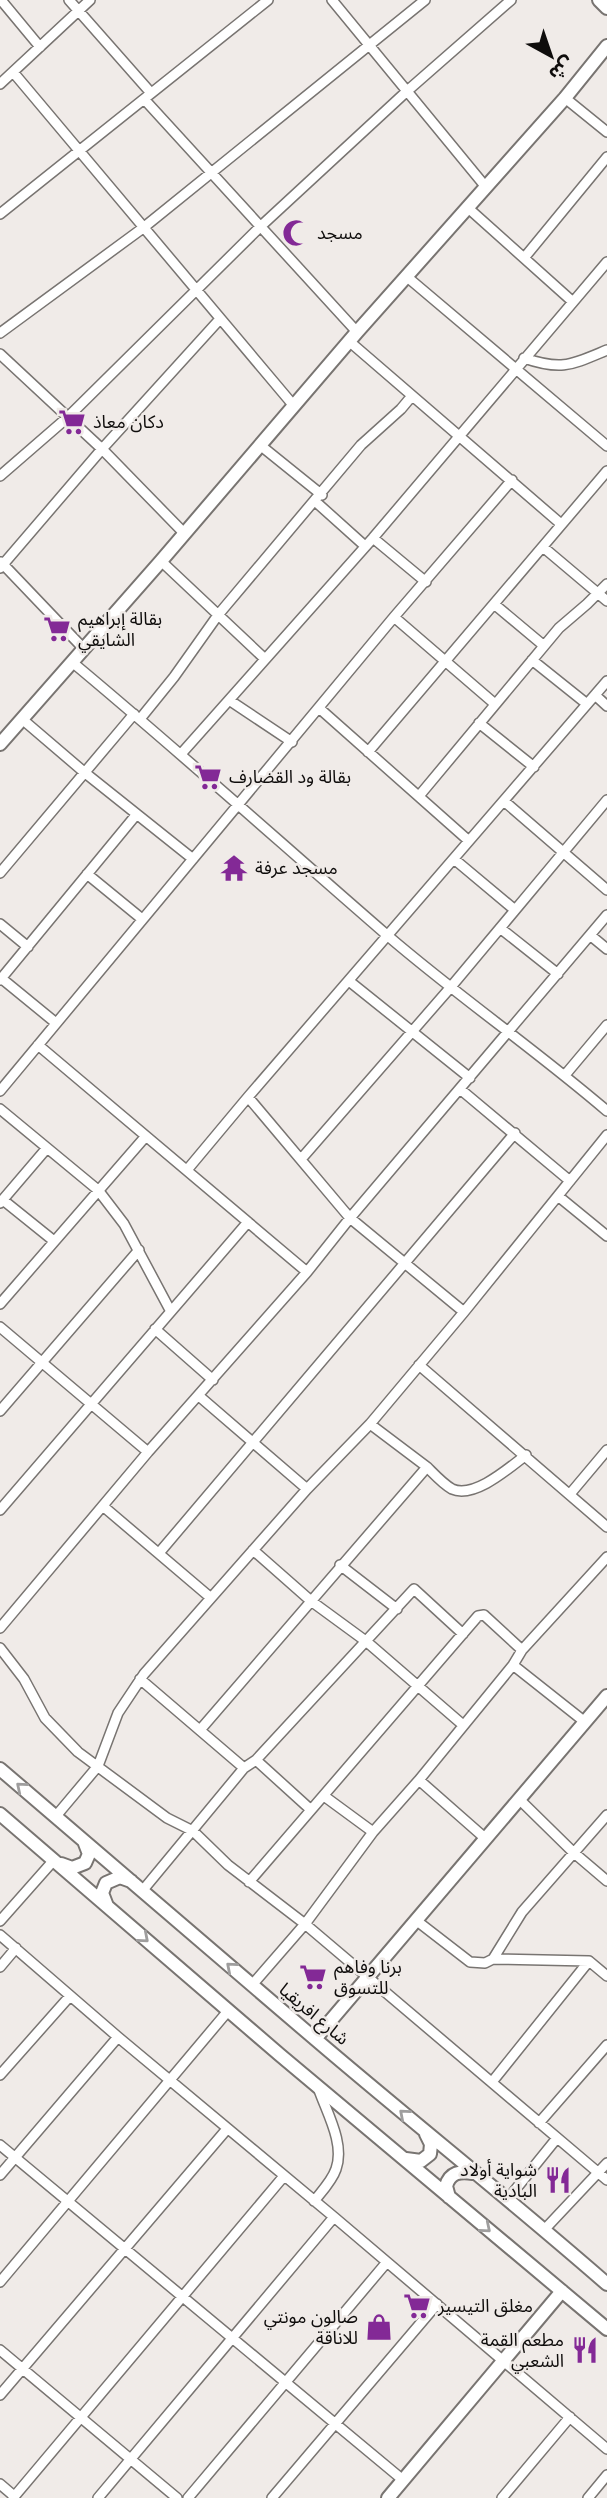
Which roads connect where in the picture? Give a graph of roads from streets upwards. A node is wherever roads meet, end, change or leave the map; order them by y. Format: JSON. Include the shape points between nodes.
{"nodes":[{"id":1,"x":1,"y":0,"type":"edge"},
{"id":2,"x":69,"y":0,"type":"edge"},
{"id":3,"x":90,"y":0,"type":"edge"},
{"id":4,"x":268,"y":0,"type":"edge"},
{"id":5,"x":332,"y":0,"type":"edge"},
{"id":6,"x":425,"y":0,"type":"edge"},
{"id":7,"x":511,"y":0,"type":"edge"},
{"id":8,"x":599,"y":0,"type":"edge"},
{"id":9,"x":607,"y":8,"type":"edge"},
{"id":10,"x":78,"y":11,"type":"junction"},
{"id":11,"x":370,"y":45,"type":"junction"},
{"id":12,"x":607,"y":46,"type":"edge"},
{"id":13,"x":40,"y":47,"type":"junction"},
{"id":14,"x":13,"y":72,"type":"junction"},
{"id":15,"x":0,"y":84,"type":"edge"},
{"id":16,"x":406,"y":92,"type":"junction"},
{"id":17,"x":147,"y":96,"type":"junction"},
{"id":18,"x":565,"y":97,"type":"junction"},
{"id":19,"x":607,"y":132,"type":"edge"},
{"id":20,"x":78,"y":151,"type":"junction"},
{"id":21,"x":607,"y":157,"type":"edge"},
{"id":22,"x":211,"y":173,"type":"junction"},
{"id":23,"x":485,"y":186,"type":"junction"},
{"id":24,"x":467,"y":206,"type":"junction"},
{"id":25,"x":0,"y":214,"type":"edge"},
{"id":26,"x":261,"y":226,"type":"junction"},
{"id":27,"x":143,"y":228,"type":"junction"},
{"id":28,"x":524,"y":258,"type":"junction"},
{"id":29,"x":607,"y":262,"type":"edge"},
{"id":30,"x":406,"y":276,"type":"junction"},
{"id":31,"x":196,"y":292,"type":"junction"},
{"id":32,"x":573,"y":302,"type":"junction"},
{"id":33,"x":219,"y":319,"type":"junction"},
{"id":34,"x":0,"y":333,"type":"edge"},
{"id":35,"x":354,"y":337,"type":"junction"},
{"id":36,"x":607,"y":350,"type":"edge"},
{"id":37,"x":0,"y":354,"type":"edge"},
{"id":38,"x":524,"y":358,"type":"junction"},
{"id":39,"x":516,"y":368,"type":"junction"},
{"id":40,"x":411,"y":397,"type":"junction"},
{"id":41,"x":294,"y":405,"type":"junction"},
{"id":42,"x":68,"y":418,"type":"junction"},
{"id":43,"x":458,"y":436,"type":"junction"},
{"id":44,"x":260,"y":445,"type":"junction"},
{"id":45,"x":607,"y":446,"type":"edge"},
{"id":46,"x":102,"y":450,"type":"junction"},
{"id":47,"x":607,"y":471,"type":"edge"},
{"id":48,"x":0,"y":476,"type":"edge"},
{"id":49,"x":512,"y":481,"type":"junction"},
{"id":50,"x":319,"y":499,"type":"junction"},
{"id":51,"x":561,"y":524,"type":"junction"},
{"id":52,"x":184,"y":533,"type":"junction"},
{"id":53,"x":373,"y":538,"type":"junction"},
{"id":54,"x":365,"y":546,"type":"junction"},
{"id":55,"x":542,"y":547,"type":"junction"},
{"id":56,"x":161,"y":562,"type":"junction"},
{"id":57,"x":1,"y":565,"type":"edge"},
{"id":58,"x":426,"y":582,"type":"junction"},
{"id":59,"x":607,"y":584,"type":"edge"},
{"id":60,"x":598,"y":594,"type":"junction"},
{"id":61,"x":607,"y":601,"type":"edge"},
{"id":62,"x":494,"y":604,"type":"junction"},
{"id":63,"x":218,"y":615,"type":"junction"},
{"id":64,"x":394,"y":617,"type":"junction"},
{"id":65,"x":543,"y":645,"type":"junction"},
{"id":66,"x":84,"y":649,"type":"junction"},
{"id":67,"x":265,"y":659,"type":"junction"},
{"id":68,"x":532,"y":660,"type":"junction"},
{"id":69,"x":72,"y":662,"type":"junction"},
{"id":70,"x":446,"y":662,"type":"junction"},
{"id":71,"x":607,"y":681,"type":"edge"},
{"id":72,"x":595,"y":695,"type":"junction"},
{"id":73,"x":229,"y":700,"type":"junction"},
{"id":74,"x":495,"y":704,"type":"junction"},
{"id":75,"x":587,"y":704,"type":"junction"},
{"id":76,"x":607,"y":706,"type":"edge"},
{"id":77,"x":319,"y":708,"type":"junction"},
{"id":78,"x":137,"y":717,"type":"junction"},
{"id":79,"x":22,"y":719,"type":"junction"},
{"id":80,"x":479,"y":723,"type":"junction"},
{"id":81,"x":1,"y":740,"type":"edge"},
{"id":82,"x":292,"y":742,"type":"junction"},
{"id":83,"x":368,"y":751,"type":"junction"},
{"id":84,"x":181,"y":754,"type":"junction"},
{"id":85,"x":534,"y":766,"type":"junction"},
{"id":86,"x":84,"y":772,"type":"junction"},
{"id":87,"x":419,"y":796,"type":"junction"},
{"id":88,"x":504,"y":801,"type":"junction"},
{"id":89,"x":606,"y":802,"type":"edge"},
{"id":90,"x":240,"y":805,"type":"junction"},
{"id":91,"x":136,"y":815,"type":"junction"},
{"id":92,"x":469,"y":841,"type":"junction"},
{"id":93,"x":564,"y":852,"type":"junction"},
{"id":94,"x":193,"y":859,"type":"junction"},
{"id":95,"x":454,"y":859,"type":"junction"},
{"id":96,"x":0,"y":873,"type":"edge"},
{"id":97,"x":87,"y":874,"type":"junction"},
{"id":98,"x":607,"y":890,"type":"edge"},
{"id":99,"x":515,"y":910,"type":"junction"},
{"id":100,"x":607,"y":915,"type":"edge"},
{"id":101,"x":142,"y":919,"type":"junction"},
{"id":102,"x":0,"y":924,"type":"edge"},
{"id":103,"x":499,"y":928,"type":"junction"},
{"id":104,"x":590,"y":935,"type":"junction"},
{"id":105,"x":388,"y":936,"type":"junction"},
{"id":106,"x":27,"y":947,"type":"junction"},
{"id":107,"x":607,"y":949,"type":"edge"},
{"id":108,"x":558,"y":974,"type":"junction"},
{"id":109,"x":1,"y":979,"type":"edge"},
{"id":110,"x":349,"y":981,"type":"junction"},
{"id":111,"x":450,"y":988,"type":"junction"},
{"id":112,"x":56,"y":1023,"type":"junction"},
{"id":113,"x":607,"y":1025,"type":"edge"},
{"id":114,"x":412,"y":1031,"type":"junction"},
{"id":115,"x":508,"y":1033,"type":"junction"},
{"id":116,"x":38,"y":1045,"type":"junction"},
{"id":117,"x":565,"y":1075,"type":"junction"},
{"id":118,"x":470,"y":1078,"type":"junction"},
{"id":119,"x":460,"y":1089,"type":"junction"},
{"id":120,"x":0,"y":1091,"type":"edge"},
{"id":121,"x":248,"y":1097,"type":"junction"},
{"id":122,"x":0,"y":1109,"type":"edge"},
{"id":123,"x":607,"y":1111,"type":"edge"},
{"id":124,"x":515,"y":1133,"type":"junction"},
{"id":125,"x":146,"y":1136,"type":"junction"},
{"id":126,"x":607,"y":1136,"type":"edge"},
{"id":127,"x":47,"y":1148,"type":"junction"},
{"id":128,"x":302,"y":1158,"type":"junction"},
{"id":129,"x":187,"y":1170,"type":"junction"},
{"id":130,"x":570,"y":1181,"type":"junction"},
{"id":131,"x":99,"y":1190,"type":"junction"},
{"id":132,"x":558,"y":1196,"type":"junction"},
{"id":133,"x":1,"y":1201,"type":"edge"},
{"id":134,"x":350,"y":1218,"type":"junction"},
{"id":135,"x":248,"y":1222,"type":"junction"},
{"id":136,"x":607,"y":1236,"type":"edge"},
{"id":137,"x":54,"y":1241,"type":"junction"},
{"id":138,"x":139,"y":1250,"type":"junction"},
{"id":139,"x":405,"y":1265,"type":"junction"},
{"id":140,"x":307,"y":1272,"type":"junction"},
{"id":141,"x":0,"y":1304,"type":"edge"},
{"id":142,"x":170,"y":1310,"type":"junction"},
{"id":143,"x":464,"y":1312,"type":"junction"},
{"id":144,"x":0,"y":1327,"type":"edge"},
{"id":145,"x":155,"y":1329,"type":"junction"},
{"id":146,"x":42,"y":1362,"type":"junction"},
{"id":147,"x":419,"y":1365,"type":"junction"},
{"id":148,"x":213,"y":1380,"type":"junction"},
{"id":149,"x":199,"y":1396,"type":"junction"},
{"id":150,"x":89,"y":1404,"type":"junction"},
{"id":151,"x":0,"y":1411,"type":"edge"},
{"id":152,"x":370,"y":1424,"type":"junction"},
{"id":153,"x":254,"y":1443,"type":"junction"},
{"id":154,"x":607,"y":1450,"type":"edge"},
{"id":155,"x":148,"y":1452,"type":"junction"},
{"id":156,"x":526,"y":1455,"type":"junction"},
{"id":157,"x":427,"y":1467,"type":"junction"},
{"id":158,"x":307,"y":1489,"type":"junction"},
{"id":159,"x":570,"y":1494,"type":"junction"},
{"id":160,"x":104,"y":1507,"type":"junction"},
{"id":161,"x":0,"y":1510,"type":"edge"},
{"id":162,"x":607,"y":1527,"type":"edge"},
{"id":163,"x":253,"y":1550,"type":"junction"},
{"id":164,"x":159,"y":1553,"type":"junction"},
{"id":165,"x":607,"y":1557,"type":"edge"},
{"id":166,"x":340,"y":1565,"type":"junction"},
{"id":167,"x":211,"y":1598,"type":"junction"},
{"id":168,"x":311,"y":1601,"type":"junction"},
{"id":169,"x":397,"y":1609,"type":"junction"},
{"id":170,"x":0,"y":1629,"type":"edge"},
{"id":171,"x":463,"y":1634,"type":"junction"},
{"id":172,"x":367,"y":1642,"type":"junction"},
{"id":173,"x":0,"y":1648,"type":"edge"},
{"id":174,"x":522,"y":1650,"type":"junction"},
{"id":175,"x":513,"y":1665,"type":"junction"},
{"id":176,"x":140,"y":1679,"type":"junction"},
{"id":177,"x":417,"y":1685,"type":"junction"},
{"id":178,"x":607,"y":1696,"type":"edge"},
{"id":179,"x":585,"y":1722,"type":"junction"},
{"id":180,"x":463,"y":1725,"type":"junction"},
{"id":181,"x":200,"y":1730,"type":"junction"},
{"id":182,"x":256,"y":1760,"type":"junction"},
{"id":183,"x":98,"y":1766,"type":"junction"},
{"id":184,"x":244,"y":1768,"type":"junction"},
{"id":185,"x":0,"y":1769,"type":"edge"},
{"id":186,"x":419,"y":1780,"type":"junction"},
{"id":187,"x":324,"y":1796,"type":"junction"},
{"id":188,"x":519,"y":1799,"type":"junction"},
{"id":189,"x":310,"y":1809,"type":"junction"},
{"id":190,"x":0,"y":1814,"type":"edge"},
{"id":191,"x":607,"y":1815,"type":"edge"},
{"id":192,"x":56,"y":1816,"type":"junction"},
{"id":193,"x":193,"y":1831,"type":"junction"},
{"id":194,"x":373,"y":1832,"type":"junction"},
{"id":195,"x":81,"y":1837,"type":"junction"},
{"id":196,"x":486,"y":1839,"type":"junction"},
{"id":197,"x":573,"y":1852,"type":"junction"},
{"id":198,"x":55,"y":1861,"type":"junction"},
{"id":199,"x":607,"y":1881,"type":"edge"},
{"id":200,"x":249,"y":1882,"type":"junction"},
{"id":201,"x":139,"y":1887,"type":"junction"},
{"id":202,"x":108,"y":1907,"type":"junction"},
{"id":203,"x":0,"y":1921,"type":"edge"},
{"id":204,"x":417,"y":1921,"type":"junction"},
{"id":205,"x":304,"y":1924,"type":"junction"},
{"id":206,"x":0,"y":1934,"type":"edge"},
{"id":207,"x":16,"y":1948,"type":"junction"},
{"id":208,"x":493,"y":1959,"type":"junction"},
{"id":209,"x":589,"y":1961,"type":"junction"},
{"id":210,"x":0,"y":1967,"type":"edge"},
{"id":211,"x":607,"y":1976,"type":"edge"},
{"id":212,"x":368,"y":1978,"type":"junction"},
{"id":213,"x":252,"y":1985,"type":"junction"},
{"id":214,"x":70,"y":1996,"type":"junction"},
{"id":215,"x":228,"y":2011,"type":"junction"},
{"id":216,"x":118,"y":2037,"type":"junction"},
{"id":217,"x":315,"y":2039,"type":"junction"},
{"id":218,"x":607,"y":2045,"type":"edge"},
{"id":219,"x":0,"y":2075,"type":"edge"},
{"id":220,"x":171,"y":2080,"type":"junction"},
{"id":221,"x":492,"y":2082,"type":"junction"},
{"id":222,"x":319,"y":2088,"type":"junction"},
{"id":223,"x":539,"y":2123,"type":"junction"},
{"id":224,"x":227,"y":2129,"type":"junction"},
{"id":225,"x":424,"y":2131,"type":"junction"},
{"id":226,"x":557,"y":2138,"type":"junction"},
{"id":227,"x":0,"y":2145,"type":"edge"},
{"id":228,"x":15,"y":2158,"type":"junction"},
{"id":229,"x":403,"y":2158,"type":"junction"},
{"id":230,"x":607,"y":2163,"type":"edge"},
{"id":231,"x":473,"y":2173,"type":"junction"},
{"id":232,"x":599,"y":2173,"type":"junction"},
{"id":233,"x":0,"y":2175,"type":"edge"},
{"id":234,"x":284,"y":2176,"type":"junction"},
{"id":235,"x":607,"y":2180,"type":"edge"},
{"id":236,"x":449,"y":2197,"type":"junction"},
{"id":237,"x":507,"y":2200,"type":"junction"},
{"id":238,"x":314,"y":2201,"type":"junction"},
{"id":239,"x":69,"y":2202,"type":"junction"},
{"id":240,"x":334,"y":2217,"type":"junction"},
{"id":241,"x":545,"y":2229,"type":"junction"},
{"id":242,"x":126,"y":2249,"type":"junction"},
{"id":243,"x":387,"y":2262,"type":"junction"},
{"id":244,"x":0,"y":2282,"type":"edge"},
{"id":245,"x":607,"y":2284,"type":"edge"},
{"id":246,"x":562,"y":2291,"type":"junction"},
{"id":247,"x":181,"y":2296,"type":"junction"},
{"id":248,"x":437,"y":2304,"type":"junction"},
{"id":249,"x":607,"y":2329,"type":"edge"},
{"id":250,"x":233,"y":2338,"type":"junction"},
{"id":251,"x":0,"y":2350,"type":"edge"},
{"id":252,"x":503,"y":2361,"type":"junction"},
{"id":253,"x":22,"y":2369,"type":"junction"},
{"id":254,"x":286,"y":2381,"type":"junction"},
{"id":255,"x":0,"y":2395,"type":"edge"},
{"id":256,"x":80,"y":2417,"type":"junction"},
{"id":257,"x":570,"y":2417,"type":"junction"},
{"id":258,"x":335,"y":2422,"type":"junction"},
{"id":259,"x":607,"y":2449,"type":"edge"},
{"id":260,"x":131,"y":2459,"type":"junction"},
{"id":261,"x":607,"y":2475,"type":"edge"},
{"id":262,"x":403,"y":2480,"type":"junction"},
{"id":263,"x":0,"y":2484,"type":"edge"},
{"id":264,"x":14,"y":2497,"type":"edge"},
{"id":265,"x":98,"y":2498,"type":"edge"},
{"id":266,"x":177,"y":2498,"type":"edge"},
{"id":267,"x":188,"y":2498,"type":"edge"},
{"id":268,"x":272,"y":2498,"type":"edge"},
{"id":269,"x":388,"y":2498,"type":"edge"},
{"id":270,"x":502,"y":2498,"type":"edge"},
{"id":271,"x":588,"y":2498,"type":"edge"}],
"edges":[{"from":1,"to":13,"type":"street"},
{"from":2,"to":10,"type":"street"},
{"from":3,"to":10,"type":"street"},
{"from":4,"to":17,"type":"street"},
{"from":5,"to":11,"type":"street"},
{"from":6,"to":11,"type":"street"},
{"from":7,"to":16,"type":"street"},
{"from":8,"to":9,"type":"street"},
{"from":10,"to":13,"type":"street"},
{"from":10,"to":17,"type":"street"},
{"from":11,"to":16,"type":"street"},
{"from":11,"to":22,"type":"street"},
{"from":12,"to":18,"type":"street"},
{"from":13,"to":14,"type":"street"},
{"from":14,"to":15,"type":"street"},
{"from":14,"to":20,"type":"street"},
{"from":16,"to":23,"type":"street"},
{"from":16,"to":26,"type":"street"},
{"from":17,"to":20,"type":"street"},
{"from":17,"to":22,"type":"street"},
{"from":18,"to":19,"type":"street"},
{"from":18,"to":23,"type":"street"},
{"from":20,"to":25,"type":"street"},
{"from":20,"to":27,"type":"street"},
{"from":21,"to":28,"type":"street"},
{"from":22,"to":26,"type":"street"},
{"from":22,"to":27,"type":"street"},
{"from":23,"to":24,"type":"street"},
{"from":24,"to":28,"type":"street"},
{"from":24,"to":30,"type":"street"},
{"from":26,"to":31,"type":"street"},
{"from":26,"to":35,"type":"street"},
{"from":27,"to":31,"type":"street"},
{"from":27,"to":34,"type":"street"},
{"from":28,"to":32,"type":"street"},
{"from":29,"to":32,"type":"street"},
{"from":30,"to":35,"type":"street"},
{"from":30,"to":39,"type":"street"},
{"from":31,"to":33,"type":"street"},
{"from":31,"to":42,"type":"street"},
{"from":32,"to":38,"type":"street"},
{"from":33,"to":41,"type":"street"},
{"from":33,"to":46,"type":"street"},
{"from":35,"to":40,"type":"street"},
{"from":35,"to":41,"type":"street"},
{"from":36,"to":38,"type":"street","via":[[567,366]]},
{"from":37,"to":42,"type":"street"},
{"from":38,"to":39,"type":"street"},
{"from":39,"to":43,"type":"street"},
{"from":39,"to":45,"type":"street"},
{"from":40,"to":43,"type":"street"},
{"from":40,"to":50,"type":"street","via":[[361,446]]},
{"from":41,"to":44,"type":"street"},
{"from":42,"to":46,"type":"street"},
{"from":42,"to":48,"type":"street"},
{"from":43,"to":49,"type":"street"},
{"from":43,"to":53,"type":"street"},
{"from":44,"to":50,"type":"street"},
{"from":44,"to":52,"type":"street"},
{"from":46,"to":52,"type":"street"},
{"from":46,"to":57,"type":"street"},
{"from":47,"to":51,"type":"street"},
{"from":49,"to":51,"type":"street"},
{"from":49,"to":58,"type":"street"},
{"from":50,"to":54,"type":"street"},
{"from":50,"to":63,"type":"street"},
{"from":51,"to":55,"type":"street"},
{"from":52,"to":56,"type":"street"},
{"from":53,"to":54,"type":"street"},
{"from":53,"to":58,"type":"street"},
{"from":54,"to":67,"type":"street"},
{"from":55,"to":60,"type":"street"},
{"from":55,"to":62,"type":"street"},
{"from":56,"to":63,"type":"street"},
{"from":56,"to":66,"type":"street"},
{"from":57,"to":66,"type":"street"},
{"from":58,"to":64,"type":"street"},
{"from":59,"to":60,"type":"street"},
{"from":60,"to":61,"type":"street"},
{"from":60,"to":65,"type":"street"},
{"from":62,"to":65,"type":"street"},
{"from":62,"to":70,"type":"street"},
{"from":63,"to":67,"type":"street"},
{"from":63,"to":78,"type":"street","via":[[174,677]]},
{"from":64,"to":70,"type":"street"},
{"from":64,"to":77,"type":"street"},
{"from":65,"to":68,"type":"street"},
{"from":66,"to":69,"type":"street"},
{"from":67,"to":73,"type":"street"},
{"from":68,"to":74,"type":"street"},
{"from":68,"to":75,"type":"street"},
{"from":69,"to":78,"type":"street"},
{"from":69,"to":79,"type":"street"},
{"from":70,"to":74,"type":"street"},
{"from":70,"to":83,"type":"street"},
{"from":71,"to":72,"type":"street"},
{"from":72,"to":75,"type":"street"},
{"from":72,"to":76,"type":"street"},
{"from":73,"to":82,"type":"street"},
{"from":73,"to":84,"type":"street"},
{"from":74,"to":80,"type":"street"},
{"from":75,"to":85,"type":"street"},
{"from":77,"to":82,"type":"street"},
{"from":77,"to":83,"type":"street"},
{"from":78,"to":84,"type":"street"},
{"from":78,"to":86,"type":"street"},
{"from":79,"to":81,"type":"street"},
{"from":79,"to":86,"type":"street"},
{"from":80,"to":85,"type":"street"},
{"from":80,"to":87,"type":"street"},
{"from":82,"to":90,"type":"street"},
{"from":83,"to":87,"type":"street"},
{"from":84,"to":90,"type":"street"},
{"from":85,"to":88,"type":"street"},
{"from":86,"to":91,"type":"street"},
{"from":86,"to":96,"type":"street"},
{"from":87,"to":92,"type":"street"},
{"from":88,"to":92,"type":"street"},
{"from":88,"to":93,"type":"street"},
{"from":89,"to":93,"type":"street"},
{"from":90,"to":94,"type":"street"},
{"from":90,"to":105,"type":"street"},
{"from":91,"to":94,"type":"street"},
{"from":91,"to":97,"type":"street"},
{"from":92,"to":95,"type":"street"},
{"from":93,"to":98,"type":"street"},
{"from":93,"to":99,"type":"street"},
{"from":94,"to":101,"type":"street"},
{"from":95,"to":99,"type":"street"},
{"from":95,"to":105,"type":"street"},
{"from":97,"to":101,"type":"street"},
{"from":97,"to":106,"type":"street"},
{"from":99,"to":103,"type":"street"},
{"from":100,"to":104,"type":"street"},
{"from":101,"to":112,"type":"street"},
{"from":102,"to":106,"type":"street"},
{"from":103,"to":108,"type":"street"},
{"from":103,"to":111,"type":"street"},
{"from":104,"to":107,"type":"street"},
{"from":104,"to":108,"type":"street"},
{"from":105,"to":110,"type":"street"},
{"from":105,"to":111,"type":"street"},
{"from":106,"to":109,"type":"street"},
{"from":108,"to":115,"type":"street"},
{"from":109,"to":112,"type":"street"},
{"from":110,"to":114,"type":"street"},
{"from":110,"to":121,"type":"street"},
{"from":111,"to":114,"type":"street"},
{"from":111,"to":115,"type":"street"},
{"from":112,"to":116,"type":"street"},
{"from":113,"to":117,"type":"street"},
{"from":114,"to":118,"type":"street"},
{"from":114,"to":128,"type":"street"},
{"from":115,"to":117,"type":"street"},
{"from":115,"to":118,"type":"street"},
{"from":116,"to":120,"type":"street"},
{"from":116,"to":125,"type":"street"},
{"from":117,"to":123,"type":"street"},
{"from":118,"to":119,"type":"street"},
{"from":119,"to":124,"type":"street"},
{"from":119,"to":134,"type":"street"},
{"from":121,"to":128,"type":"street"},
{"from":121,"to":129,"type":"street"},
{"from":122,"to":127,"type":"street"},
{"from":124,"to":130,"type":"street"},
{"from":124,"to":139,"type":"street"},
{"from":125,"to":129,"type":"street"},
{"from":125,"to":131,"type":"street"},
{"from":126,"to":130,"type":"street"},
{"from":127,"to":131,"type":"street"},
{"from":127,"to":133,"type":"street"},
{"from":128,"to":134,"type":"street"},
{"from":129,"to":135,"type":"street"},
{"from":130,"to":132,"type":"street"},
{"from":131,"to":137,"type":"street"},
{"from":131,"to":138,"type":"street"},
{"from":132,"to":136,"type":"street"},
{"from":132,"to":143,"type":"street"},
{"from":133,"to":137,"type":"street"},
{"from":134,"to":139,"type":"street"},
{"from":134,"to":140,"type":"street"},
{"from":135,"to":140,"type":"street"},
{"from":135,"to":142,"type":"street"},
{"from":137,"to":141,"type":"street"},
{"from":138,"to":142,"type":"street"},
{"from":138,"to":146,"type":"street"},
{"from":139,"to":143,"type":"street"},
{"from":139,"to":153,"type":"street"},
{"from":140,"to":148,"type":"street"},
{"from":142,"to":145,"type":"street"},
{"from":143,"to":147,"type":"street"},
{"from":144,"to":146,"type":"street"},
{"from":145,"to":148,"type":"street"},
{"from":145,"to":150,"type":"street"},
{"from":146,"to":150,"type":"street"},
{"from":146,"to":151,"type":"street"},
{"from":147,"to":152,"type":"street"},
{"from":147,"to":156,"type":"street"},
{"from":148,"to":149,"type":"street"},
{"from":149,"to":153,"type":"street"},
{"from":149,"to":155,"type":"street"},
{"from":150,"to":155,"type":"street"},
{"from":150,"to":161,"type":"street"},
{"from":152,"to":157,"type":"street"},
{"from":152,"to":158,"type":"street"},
{"from":153,"to":158,"type":"street"},
{"from":153,"to":164,"type":"street"},
{"from":154,"to":159,"type":"street"},
{"from":155,"to":160,"type":"street"},
{"from":156,"to":157,"type":"street","via":[[468,1491],[453,1489]]},
{"from":156,"to":159,"type":"street"},
{"from":157,"to":166,"type":"street"},
{"from":158,"to":163,"type":"street"},
{"from":159,"to":162,"type":"street"},
{"from":160,"to":164,"type":"street"},
{"from":160,"to":170,"type":"street"},
{"from":163,"to":167,"type":"street"},
{"from":163,"to":168,"type":"street"},
{"from":164,"to":167,"type":"street"},
{"from":165,"to":174,"type":"street"},
{"from":166,"to":168,"type":"street"},
{"from":166,"to":169,"type":"street"},
{"from":167,"to":176,"type":"street"},
{"from":168,"to":172,"type":"street"},
{"from":168,"to":181,"type":"street"},
{"from":169,"to":171,"type":"street","via":[[414,1589]]},
{"from":169,"to":172,"type":"street"},
{"from":171,"to":174,"type":"street","via":[[480,1614]]},
{"from":171,"to":177,"type":"street"},
{"from":172,"to":177,"type":"street"},
{"from":172,"to":182,"type":"street"},
{"from":173,"to":183,"type":"street","via":[[52,1727]]},
{"from":174,"to":175,"type":"street"},
{"from":175,"to":179,"type":"street"},
{"from":175,"to":180,"type":"street"},
{"from":176,"to":181,"type":"street"},
{"from":176,"to":183,"type":"street","via":[[118,1713]]},
{"from":177,"to":180,"type":"street"},
{"from":177,"to":187,"type":"street"},
{"from":178,"to":179,"type":"street"},
{"from":179,"to":188,"type":"street"},
{"from":180,"to":186,"type":"street"},
{"from":181,"to":184,"type":"street"},
{"from":182,"to":184,"type":"street"},
{"from":182,"to":189,"type":"street"},
{"from":183,"to":192,"type":"street"},
{"from":183,"to":193,"type":"street","via":[[167,1818]]},
{"from":184,"to":193,"type":"street"},
{"from":192,"to":185,"type":"street","name":"شارع افريقيا","one_way":true},
{"from":186,"to":194,"type":"street"},
{"from":186,"to":196,"type":"street"},
{"from":187,"to":189,"type":"street"},
{"from":187,"to":194,"type":"street"},
{"from":188,"to":196,"type":"street"},
{"from":188,"to":197,"type":"street"},
{"from":189,"to":200,"type":"street"},
{"from":190,"to":198,"type":"street"},
{"from":191,"to":197,"type":"street"},
{"from":192,"to":195,"type":"street","name":"شارع افريقيا"},
{"from":193,"to":200,"type":"street"},
{"from":193,"to":201,"type":"street"},
{"from":194,"to":205,"type":"street"},
{"from":195,"to":198,"type":"street","via":[[89,1850],[85,1863],[72,1868]]},
{"from":195,"to":201,"type":"street","name":"شارع افريقيا"},
{"from":196,"to":204,"type":"street"},
{"from":197,"to":199,"type":"street"},
{"from":197,"to":208,"type":"street","via":[[522,1912]]},
{"from":198,"to":202,"type":"street"},
{"from":198,"to":203,"type":"street"},
{"from":200,"to":205,"type":"street"},
{"from":201,"to":202,"type":"street","via":[[120,1877],[106,1883],[102,1893]]},
{"from":213,"to":201,"type":"street","name":"شارع افريقيا","one_way":true},
{"from":202,"to":215,"type":"street","one_way":true},
{"from":204,"to":208,"type":"street","via":[[470,1962]]},
{"from":204,"to":212,"type":"street"},
{"from":205,"to":212,"type":"street"},
{"from":205,"to":213,"type":"street"},
{"from":206,"to":207,"type":"street"},
{"from":207,"to":210,"type":"street"},
{"from":207,"to":214,"type":"street"},
{"from":208,"to":209,"type":"street"},
{"from":209,"to":211,"type":"street"},
{"from":209,"to":221,"type":"street"},
{"from":212,"to":217,"type":"street"},
{"from":212,"to":221,"type":"street"},
{"from":213,"to":217,"type":"street","name":"شارع افريقيا"},
{"from":214,"to":216,"type":"street"},
{"from":214,"to":219,"type":"street"},
{"from":215,"to":220,"type":"street"},
{"from":215,"to":222,"type":"street"},
{"from":216,"to":220,"type":"street"},
{"from":216,"to":228,"type":"street"},
{"from":225,"to":217,"type":"street","name":"شارع افريقيا","one_way":true},
{"from":218,"to":223,"type":"street"},
{"from":220,"to":224,"type":"street"},
{"from":220,"to":239,"type":"street"},
{"from":221,"to":223,"type":"street"},
{"from":222,"to":229,"type":"street"},
{"from":222,"to":238,"type":"street","via":[[338,2159],[333,2176]]},
{"from":223,"to":226,"type":"street"},
{"from":224,"to":234,"type":"street"},
{"from":224,"to":242,"type":"street"},
{"from":225,"to":229,"type":"street","via":[[430,2154],[421,2161]]},
{"from":225,"to":231,"type":"street","name":"شارع افريقيا"},
{"from":226,"to":232,"type":"street"},
{"from":226,"to":237,"type":"street"},
{"from":227,"to":228,"type":"street"},
{"from":228,"to":233,"type":"street"},
{"from":228,"to":239,"type":"street"},
{"from":229,"to":236,"type":"street"},
{"from":230,"to":232,"type":"street"},
{"from":231,"to":236,"type":"street","via":[[456,2172],[446,2186]]},
{"from":231,"to":237,"type":"street","name":"شارع افريقيا"},
{"from":232,"to":235,"type":"street"},
{"from":232,"to":241,"type":"street"},
{"from":234,"to":238,"type":"street"},
{"from":234,"to":247,"type":"street"},
{"from":236,"to":246,"type":"street","one_way":true},
{"from":237,"to":241,"type":"street","name":"شارع افريقيا"},
{"from":238,"to":240,"type":"street"},
{"from":239,"to":242,"type":"street"},
{"from":239,"to":244,"type":"street"},
{"from":240,"to":243,"type":"street"},
{"from":240,"to":250,"type":"street"},
{"from":241,"to":245,"type":"street","name":"شارع افريقيا"},
{"from":242,"to":247,"type":"street"},
{"from":242,"to":253,"type":"street"},
{"from":243,"to":248,"type":"street"},
{"from":243,"to":254,"type":"street"},
{"from":246,"to":249,"type":"street"},
{"from":246,"to":252,"type":"street"},
{"from":247,"to":250,"type":"street"},
{"from":247,"to":256,"type":"street"},
{"from":248,"to":252,"type":"street"},
{"from":248,"to":258,"type":"street"},
{"from":250,"to":254,"type":"street"},
{"from":250,"to":260,"type":"street"},
{"from":251,"to":253,"type":"street"},
{"from":252,"to":257,"type":"street"},
{"from":252,"to":262,"type":"street"},
{"from":253,"to":255,"type":"street"},
{"from":253,"to":256,"type":"street"},
{"from":254,"to":258,"type":"street"},
{"from":254,"to":267,"type":"street"},
{"from":256,"to":260,"type":"street"},
{"from":256,"to":264,"type":"street"},
{"from":257,"to":259,"type":"street"},
{"from":257,"to":270,"type":"street"},
{"from":258,"to":262,"type":"street"},
{"from":258,"to":268,"type":"street"},
{"from":260,"to":265,"type":"street"},
{"from":260,"to":266,"type":"street"},
{"from":261,"to":271,"type":"street"},
{"from":262,"to":269,"type":"street"},
{"from":263,"to":264,"type":"street"}]}
